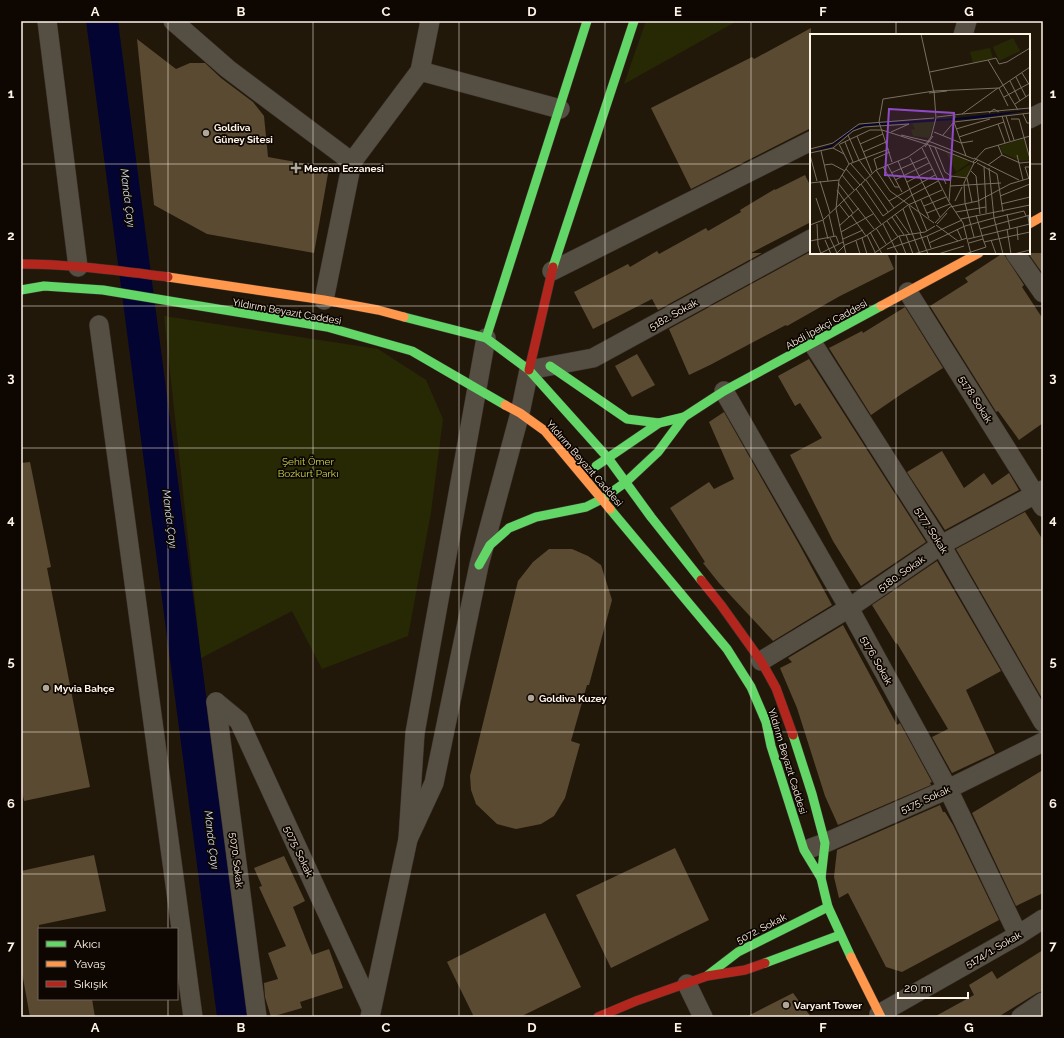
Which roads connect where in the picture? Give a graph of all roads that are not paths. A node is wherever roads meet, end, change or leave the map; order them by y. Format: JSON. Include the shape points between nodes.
{"nodes":[{"id":1,"x":47,"y":21,"type":"edge"},
{"id":2,"x":172,"y":21,"type":"edge"},
{"id":3,"x":430,"y":21,"type":"edge"},
{"id":4,"x":586,"y":21,"type":"edge"},
{"id":5,"x":634,"y":21,"type":"edge"},
{"id":6,"x":967,"y":21,"type":"edge"},
{"id":7,"x":964,"y":34,"type":"edge"},
{"id":8,"x":420,"y":71,"type":"junction"},
{"id":9,"x":560,"y":108,"type":"junction"},
{"id":10,"x":1043,"y":112,"type":"edge"},
{"id":11,"x":1030,"y":119,"type":"edge"},
{"id":12,"x":810,"y":142,"type":"edge"},
{"id":13,"x":352,"y":162,"type":"junction"},
{"id":14,"x":1043,"y":216,"type":"edge"},
{"id":15,"x":1030,"y":223,"type":"edge"},
{"id":16,"x":810,"y":240,"type":"edge"},
{"id":17,"x":977,"y":254,"type":"edge"},
{"id":18,"x":1016,"y":254,"type":"edge"},
{"id":19,"x":21,"y":264,"type":"edge"},
{"id":20,"x":86,"y":267,"type":"junction"},
{"id":21,"x":552,"y":271,"type":"junction"},
{"id":22,"x":21,"y":290,"type":"edge"},
{"id":23,"x":908,"y":292,"type":"junction"},
{"id":24,"x":1043,"y":293,"type":"edge"},
{"id":25,"x":324,"y":300,"type":"junction"},
{"id":26,"x":99,"y":325,"type":"dead end"},
{"id":27,"x":486,"y":338,"type":"junction"},
{"id":28,"x":813,"y":344,"type":"junction"},
{"id":29,"x":550,"y":366,"type":"junction"},
{"id":30,"x":529,"y":370,"type":"junction"},
{"id":31,"x":477,"y":388,"type":"junction"},
{"id":32,"x":724,"y":391,"type":"junction"},
{"id":33,"x":520,"y":413,"type":"junction"},
{"id":34,"x":684,"y":416,"type":"junction"},
{"id":35,"x":660,"y":424,"type":"junction"},
{"id":36,"x":608,"y":458,"type":"junction"},
{"id":37,"x":582,"y":475,"type":"junction"},
{"id":38,"x":626,"y":482,"type":"junction"},
{"id":39,"x":1040,"y":498,"type":"edge"},
{"id":40,"x":602,"y":500,"type":"junction"},
{"id":41,"x":942,"y":545,"type":"junction"},
{"id":42,"x":479,"y":565,"type":"junction"},
{"id":43,"x":849,"y":608,"type":"junction"},
{"id":44,"x":761,"y":661,"type":"junction"},
{"id":45,"x":216,"y":702,"type":"joint"},
{"id":46,"x":1043,"y":722,"type":"edge"},
{"id":47,"x":1043,"y":742,"type":"edge"},
{"id":48,"x":948,"y":789,"type":"junction"},
{"id":49,"x":408,"y":839,"type":"junction"},
{"id":50,"x":825,"y":843,"type":"junction"},
{"id":51,"x":804,"y":850,"type":"junction"},
{"id":52,"x":821,"y":878,"type":"junction"},
{"id":53,"x":828,"y":907,"type":"junction"},
{"id":54,"x":1043,"y":919,"type":"edge"},
{"id":55,"x":840,"y":935,"type":"junction"},
{"id":56,"x":1018,"y":935,"type":"junction"},
{"id":57,"x":708,"y":976,"type":"junction"},
{"id":58,"x":686,"y":984,"type":"junction"},
{"id":59,"x":636,"y":1001,"type":"junction"},
{"id":60,"x":1043,"y":1002,"type":"edge"},
{"id":61,"x":641,"y":1012,"type":"dead end"},
{"id":62,"x":371,"y":1013,"type":"edge"},
{"id":63,"x":880,"y":1015,"type":"edge"},
{"id":64,"x":193,"y":1017,"type":"edge"},
{"id":65,"x":257,"y":1017,"type":"edge"},
{"id":66,"x":598,"y":1017,"type":"edge"},
{"id":67,"x":703,"y":1017,"type":"edge"},
{"id":68,"x":1021,"y":1017,"type":"edge"}],
"edges":[{"from":1,"to":20,"type":"street"},
{"from":2,"to":13,"type":"street","via":[[228,69]]},
{"from":3,"to":8,"type":"street"},
{"from":4,"to":9,"type":"main road"},
{"from":5,"to":21,"type":"main road"},
{"from":6,"to":7,"type":"street"},
{"from":8,"to":9,"type":"street"},
{"from":8,"to":13,"type":"street"},
{"from":9,"to":27,"type":"main road"},
{"from":10,"to":11,"type":"street"},
{"from":12,"to":21,"type":"street"},
{"from":13,"to":25,"type":"street"},
{"from":14,"to":15,"type":"main road"},
{"from":16,"to":29,"type":"street","name":"5182. Sokak","via":[[593,358]]},
{"from":17,"to":23,"type":"main road","name":"Abdi İpekçi Caddesi"},
{"from":18,"to":24,"type":"street"},
{"from":19,"to":20,"type":"main road"},
{"from":20,"to":25,"type":"main road"},
{"from":21,"to":30,"type":"main road"},
{"from":22,"to":31,"type":"main road","name":"Yıldırım Beyazıt Caddesi","via":[[44,286],[103,290],[327,327],[412,351]]},
{"from":23,"to":28,"type":"main road","name":"Abdi İpekçi Caddesi"},
{"from":23,"to":39,"type":"street","name":"5178. Sokak"},
{"from":25,"to":27,"type":"main road","via":[[378,310]]},
{"from":26,"to":64,"type":"street"},
{"from":27,"to":30,"type":"main road","name":"Yıldırım Beyazıt Caddesi"},
{"from":27,"to":31,"type":"street"},
{"from":28,"to":32,"type":"main road","name":"Abdi İpekçi Caddesi"},
{"from":28,"to":41,"type":"street","name":"5177. Sokak"},
{"from":29,"to":30,"type":"street","name":"5182. Sokak"},
{"from":29,"to":35,"type":"main road","via":[[628,419]]},
{"from":30,"to":33,"type":"street"},
{"from":30,"to":36,"type":"main road","name":"Yıldırım Beyazıt Caddesi"},
{"from":31,"to":33,"type":"main road","name":"Yıldırım Beyazıt Caddesi"},
{"from":31,"to":49,"type":"street","via":[[415,733]]},
{"from":32,"to":34,"type":"main road","name":"Abdi İpekçi Caddesi"},
{"from":32,"to":43,"type":"street","name":"5176. Sokak"},
{"from":33,"to":37,"type":"main road","name":"Yıldırım Beyazıt Caddesi","via":[[545,431]]},
{"from":33,"to":42,"type":"street"},
{"from":34,"to":35,"type":"main road","name":"Abdi İpekçi Caddesi"},
{"from":34,"to":38,"type":"main road","name":"Abdi İpekçi Caddesi","via":[[658,452]]},
{"from":35,"to":36,"type":"main road","name":"Abdi İpekçi Caddesi"},
{"from":36,"to":37,"type":"main road","name":"Abdi İpekçi Caddesi"},
{"from":36,"to":38,"type":"main road","name":"Yıldırım Beyazıt Caddesi"},
{"from":37,"to":40,"type":"main road","name":"Yıldırım Beyazıt Caddesi"},
{"from":38,"to":40,"type":"main road","name":"Abdi İpekçi Caddesi"},
{"from":38,"to":44,"type":"main road","name":"Yıldırım Beyazıt Caddesi","via":[[722,605]]},
{"from":39,"to":41,"type":"street","name":"5180. Sokak"},
{"from":40,"to":42,"type":"main road","name":"Abdi İpekçi Caddesi","via":[[586,507],[536,517],[509,528],[490,545]]},
{"from":40,"to":51,"type":"main road","name":"Yıldırım Beyazıt Caddesi","via":[[727,649],[751,687],[766,722],[771,746]]},
{"from":41,"to":43,"type":"street","name":"5180. Sokak"},
{"from":41,"to":46,"type":"street","name":"5177. Sokak"},
{"from":42,"to":49,"type":"street","via":[[434,783]]},
{"from":43,"to":44,"type":"street","name":"5180. Sokak"},
{"from":43,"to":48,"type":"street","name":"5176. Sokak"},
{"from":44,"to":50,"type":"main road","name":"Yıldırım Beyazıt Caddesi","via":[[776,688],[785,712]]},
{"from":45,"to":62,"type":"street","name":"5075. Sokak","via":[[239,721]]},
{"from":45,"to":65,"type":"street","name":"5070. Sokak"},
{"from":47,"to":48,"type":"street","name":"5175. Sokak"},
{"from":48,"to":50,"type":"street","name":"5175. Sokak"},
{"from":48,"to":56,"type":"street","name":"5176. Sokak"},
{"from":49,"to":62,"type":"street"},
{"from":50,"to":51,"type":"street","name":"5175. Sokak"},
{"from":50,"to":52,"type":"main road","name":"Yıldırım Beyazıt Caddesi"},
{"from":51,"to":52,"type":"main road","name":"Yıldırım Beyazıt Caddesi"},
{"from":52,"to":53,"type":"main road","name":"Yıldırım Beyazıt Caddesi"},
{"from":53,"to":55,"type":"main road","name":"Yıldırım Beyazıt Caddesi"},
{"from":53,"to":57,"type":"main road","name":"5072. Sokak","via":[[738,952]]},
{"from":54,"to":56,"type":"street","name":"5174/1. Sokak"},
{"from":55,"to":57,"type":"main road","name":"5072. Sokak","via":[[745,970]]},
{"from":55,"to":63,"type":"main road","name":"Yıldırım Beyazıt Caddesi"},
{"from":56,"to":63,"type":"street","name":"5174/1. Sokak"},
{"from":57,"to":58,"type":"main road","name":"5072. Sokak"},
{"from":58,"to":59,"type":"main road","name":"5072. Sokak"},
{"from":58,"to":67,"type":"street"},
{"from":59,"to":61,"type":"main road"},
{"from":59,"to":66,"type":"main road","name":"5072. Sokak"},
{"from":60,"to":68,"type":"street"}]}
